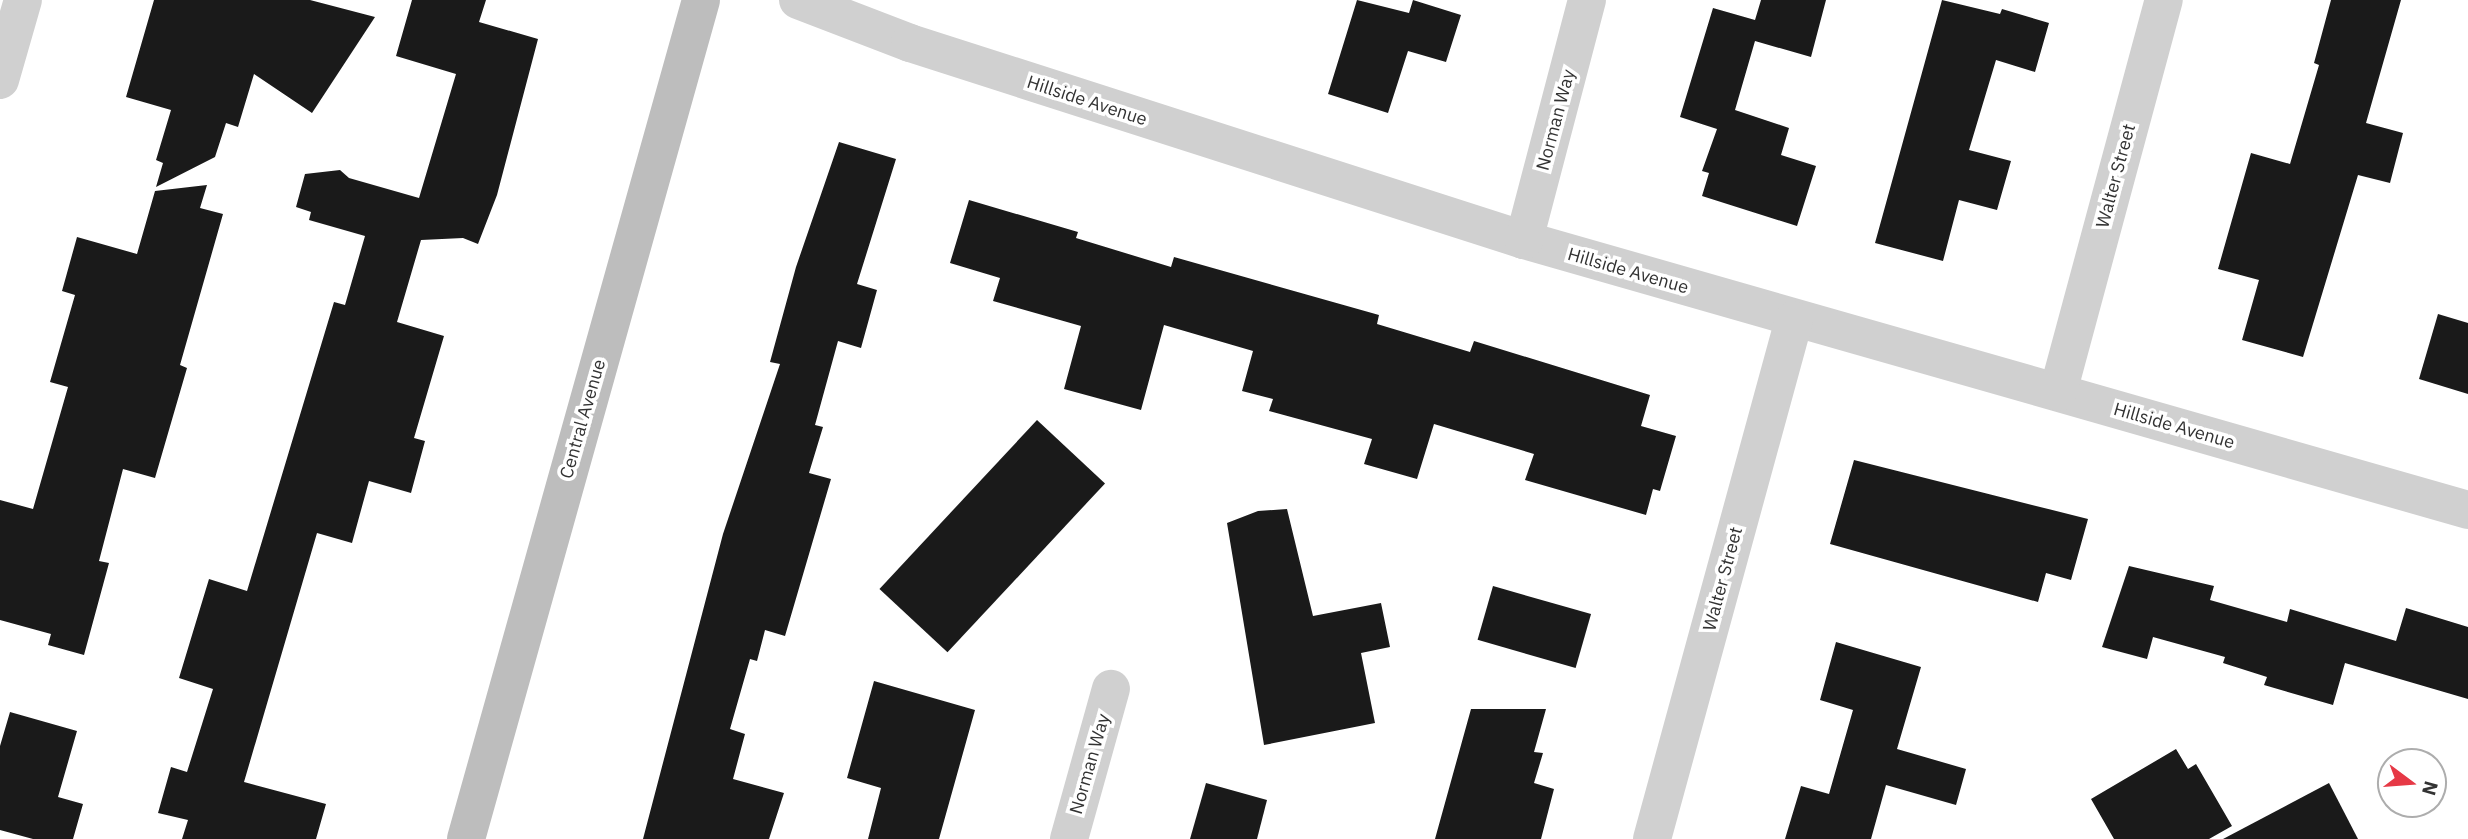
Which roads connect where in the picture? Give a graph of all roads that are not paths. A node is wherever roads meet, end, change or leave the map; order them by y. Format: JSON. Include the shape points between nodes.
{"nodes":[{"id":1,"x":23,"y":0,"type":"edge"},
{"id":2,"x":701,"y":0,"type":"edge"},
{"id":3,"x":798,"y":0,"type":"edge"},
{"id":4,"x":1587,"y":0,"type":"edge"},
{"id":5,"x":2164,"y":0,"type":"edge"},
{"id":6,"x":0,"y":80,"type":"edge"},
{"id":7,"x":1524,"y":240,"type":"junction"},
{"id":8,"x":1794,"y":320,"type":"junction"},
{"id":9,"x":2058,"y":392,"type":"junction"},
{"id":10,"x":2468,"y":510,"type":"edge"},
{"id":11,"x":1111,"y":689,"type":"dead end"},
{"id":12,"x":466,"y":839,"type":"edge"},
{"id":13,"x":1069,"y":839,"type":"edge"},
{"id":14,"x":1652,"y":839,"type":"edge"}],
"edges":[{"from":1,"to":6,"type":"street"},
{"from":2,"to":12,"type":"main road","name":"Central Avenue"},
{"from":3,"to":7,"type":"street","name":"Hillside Avenue","via":[[910,43]]},
{"from":4,"to":7,"type":"street","name":"Norman Way"},
{"from":5,"to":9,"type":"street","name":"Walter Street"},
{"from":7,"to":8,"type":"street","name":"Hillside Avenue"},
{"from":8,"to":9,"type":"street","name":"Hillside Avenue"},
{"from":8,"to":14,"type":"street","name":"Walter Street"},
{"from":9,"to":10,"type":"street","name":"Hillside Avenue"},
{"from":11,"to":13,"type":"street","name":"Norman Way"}]}
